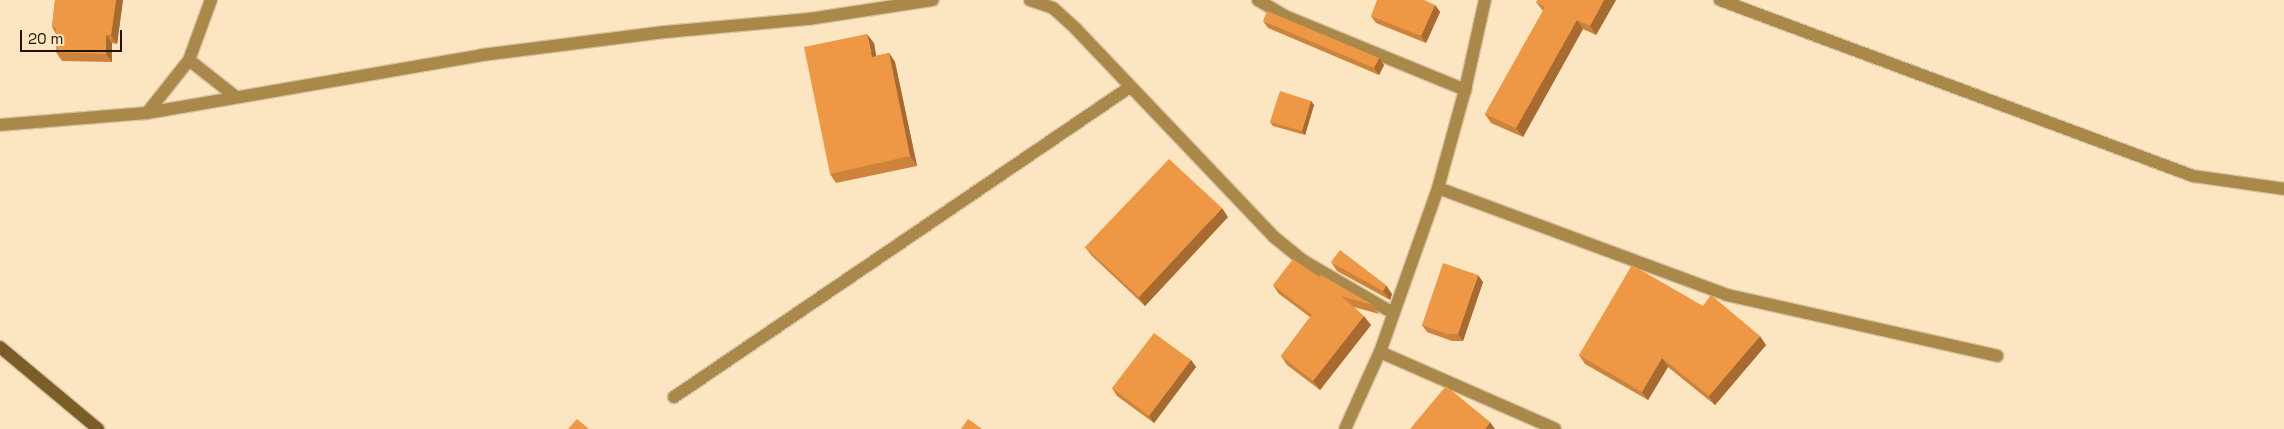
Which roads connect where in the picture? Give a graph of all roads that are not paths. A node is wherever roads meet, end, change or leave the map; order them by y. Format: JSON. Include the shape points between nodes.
{"nodes":[{"id":1,"x":211,"y":0,"type":"edge"},
{"id":2,"x":933,"y":0,"type":"edge"},
{"id":3,"x":1030,"y":0,"type":"edge"},
{"id":4,"x":1258,"y":0,"type":"edge"},
{"id":5,"x":1485,"y":0,"type":"edge"},
{"id":6,"x":1720,"y":0,"type":"edge"},
{"id":7,"x":189,"y":60,"type":"junction"},
{"id":8,"x":1130,"y":87,"type":"junction"},
{"id":9,"x":1465,"y":90,"type":"junction"},
{"id":10,"x":236,"y":97,"type":"junction"},
{"id":11,"x":147,"y":112,"type":"junction"},
{"id":12,"x":0,"y":125,"type":"edge"},
{"id":13,"x":1438,"y":188,"type":"junction"},
{"id":14,"x":2284,"y":189,"type":"edge"},
{"id":15,"x":1392,"y":312,"type":"junction"},
{"id":16,"x":0,"y":347,"type":"edge"},
{"id":17,"x":1380,"y":352,"type":"junction"},
{"id":18,"x":1997,"y":356,"type":"dead end"},
{"id":19,"x":674,"y":397,"type":"dead end"},
{"id":20,"x":98,"y":429,"type":"edge"},
{"id":21,"x":1345,"y":429,"type":"edge"},
{"id":22,"x":1555,"y":429,"type":"edge"}],
"edges":[{"from":1,"to":7,"type":"street"},
{"from":2,"to":10,"type":"street","via":[[809,19],[665,32],[482,55]]},
{"from":3,"to":8,"type":"street","via":[[1053,8]]},
{"from":4,"to":9,"type":"street","via":[[1285,16]]},
{"from":5,"to":9,"type":"street"},
{"from":6,"to":14,"type":"street","via":[[2193,176]]},
{"from":7,"to":10,"type":"street"},
{"from":7,"to":11,"type":"street"},
{"from":8,"to":15,"type":"street","via":[[1274,237],[1302,260]]},
{"from":8,"to":19,"type":"street"},
{"from":9,"to":13,"type":"street"},
{"from":10,"to":11,"type":"street"},
{"from":11,"to":12,"type":"street"},
{"from":13,"to":15,"type":"street"},
{"from":13,"to":18,"type":"street","via":[[1727,295]]},
{"from":15,"to":17,"type":"street"},
{"from":16,"to":20,"type":"main road"},
{"from":17,"to":21,"type":"street"},
{"from":17,"to":22,"type":"street"}]}
